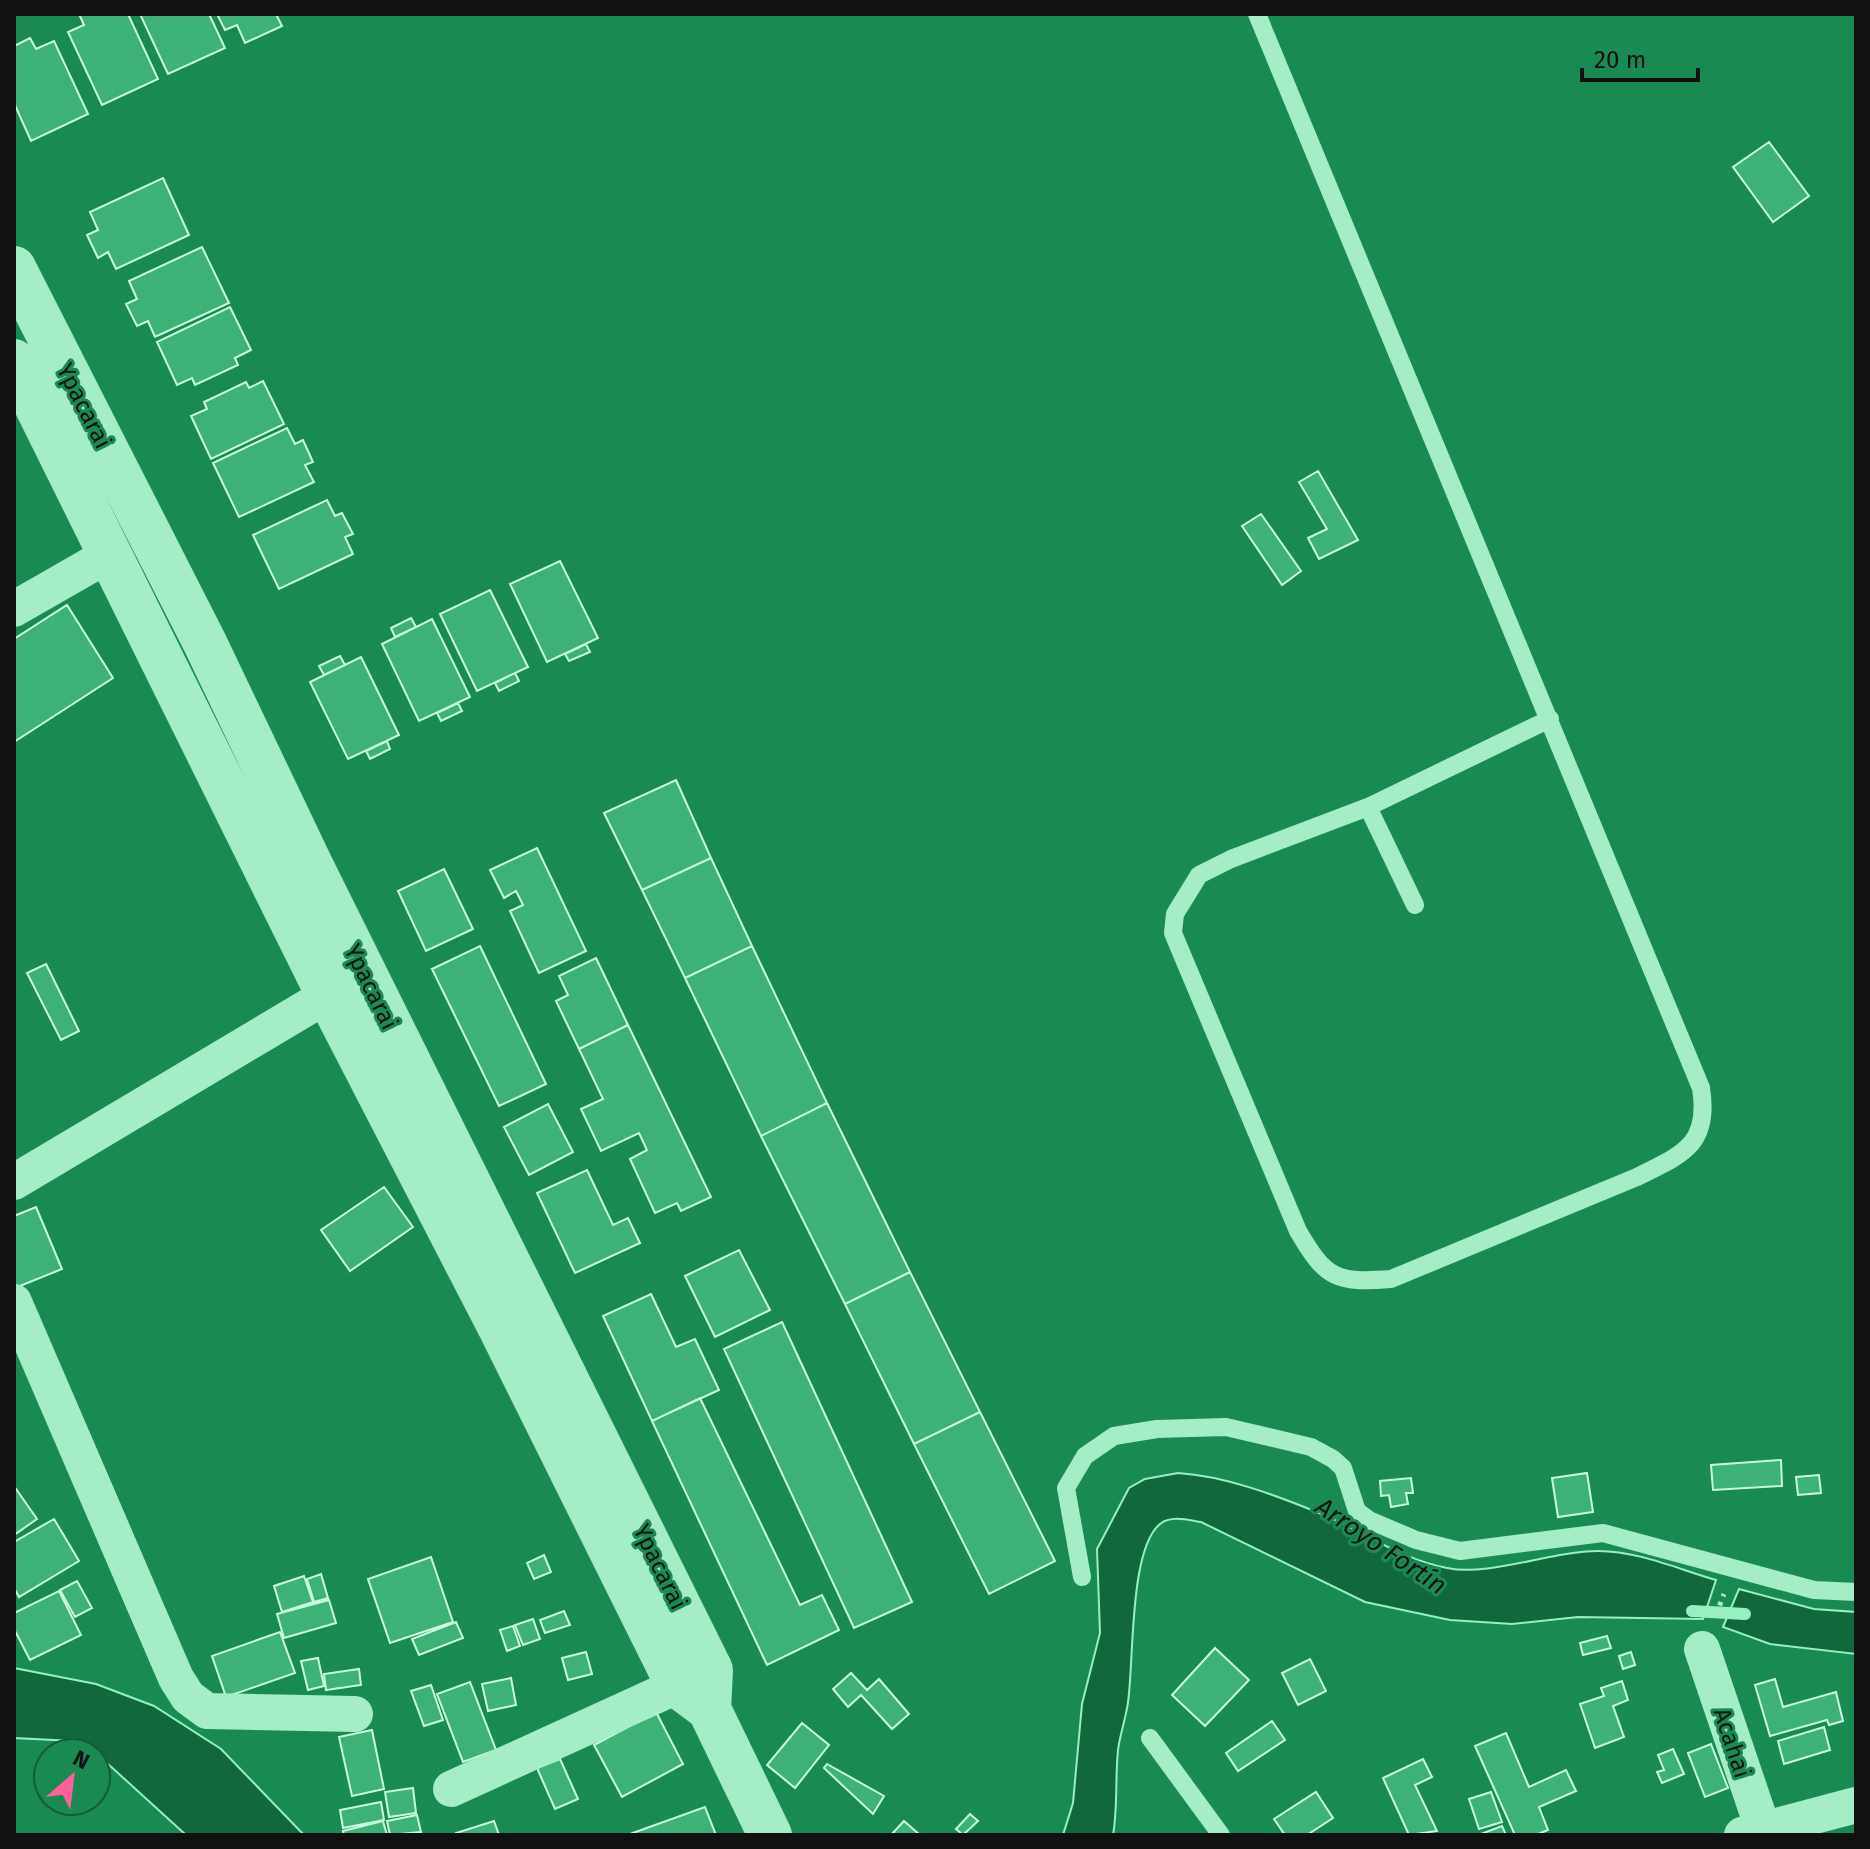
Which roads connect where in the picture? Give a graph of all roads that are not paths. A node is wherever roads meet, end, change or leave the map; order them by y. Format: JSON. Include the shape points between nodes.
{"nodes":[{"id":1,"x":1257,"y":14,"type":"edge"},
{"id":2,"x":14,"y":268,"type":"edge"},
{"id":3,"x":14,"y":361,"type":"edge"},
{"id":4,"x":110,"y":554,"type":"junction"},
{"id":5,"x":14,"y":609,"type":"edge"},
{"id":6,"x":1550,"y":719,"type":"junction"},
{"id":7,"x":1368,"y":807,"type":"junction"},
{"id":8,"x":294,"y":875,"type":"junction"},
{"id":9,"x":1415,"y":905,"type":"dead end"},
{"id":10,"x":328,"y":995,"type":"junction"},
{"id":11,"x":14,"y":1182,"type":"edge"},
{"id":12,"x":14,"y":1302,"type":"edge"},
{"id":13,"x":517,"y":1320,"type":"junction"},
{"id":14,"x":1082,"y":1577,"type":"dead end"},
{"id":15,"x":1856,"y":1592,"type":"edge"},
{"id":16,"x":1702,"y":1649,"type":"road end"},
{"id":17,"x":699,"y":1688,"type":"junction"},
{"id":18,"x":355,"y":1714,"type":"dead end"},
{"id":19,"x":1150,"y":1738,"type":"dead end"},
{"id":20,"x":451,"y":1789,"type":"dead end"},
{"id":21,"x":1856,"y":1805,"type":"edge"},
{"id":22,"x":1756,"y":1833,"type":"edge"},
{"id":23,"x":770,"y":1835,"type":"edge"},
{"id":24,"x":1221,"y":1835,"type":"edge"}],
"edges":[{"from":1,"to":6,"type":"lane"},
{"from":2,"to":8,"type":"street","name":"Ypacarai","via":[[205,643]]},
{"from":3,"to":4,"type":"street","name":"Ypacarai"},
{"from":4,"to":5,"type":"street"},
{"from":4,"to":8,"type":"street","name":"Ypacarai"},
{"from":6,"to":7,"type":"lane"},
{"from":6,"to":7,"type":"lane","via":[[1701,1088],[1706,1118],[1696,1138],[1674,1159],[1637,1177],[1391,1279],[1353,1281],[1318,1266],[1298,1231],[1173,933],[1175,914],[1199,875]]},
{"from":7,"to":9,"type":"lane"},
{"from":8,"to":10,"type":"street","name":"Ypacarai"},
{"from":8,"to":13,"type":"street","name":"Ypacarai"},
{"from":10,"to":11,"type":"street"},
{"from":10,"to":13,"type":"street","name":"Ypacarai"},
{"from":12,"to":18,"type":"street","via":[[188,1697],[207,1711]]},
{"from":13,"to":17,"type":"street","name":"Ypacarai"},
{"from":14,"to":15,"type":"lane","via":[[1066,1488],[1085,1456],[1114,1436],[1226,1427],[1311,1447],[1333,1459],[1343,1468],[1357,1511],[1416,1540],[1460,1551],[1603,1533],[1814,1590]]},
{"from":16,"to":22,"type":"street","name":"Acahai"},
{"from":17,"to":20,"type":"street"},
{"from":17,"to":23,"type":"street","name":"Ypacarai"},
{"from":19,"to":24,"type":"lane"},
{"from":21,"to":22,"type":"street"}]}
